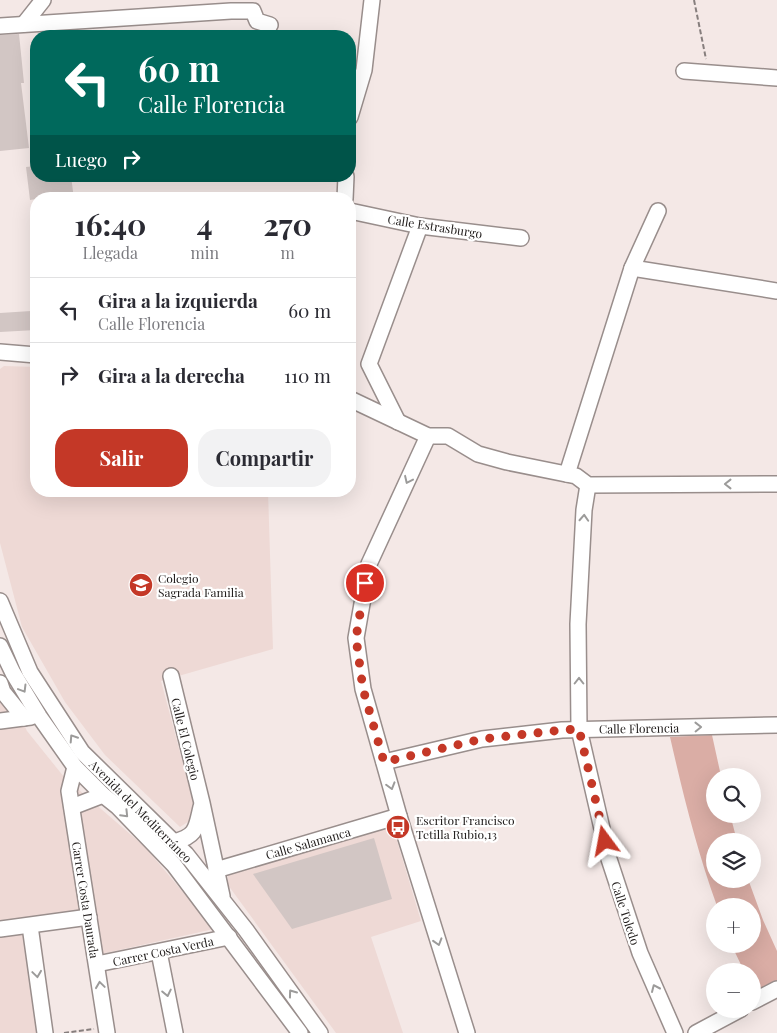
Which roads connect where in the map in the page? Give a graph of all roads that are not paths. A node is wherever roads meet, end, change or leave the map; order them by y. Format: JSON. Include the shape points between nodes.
{"nodes":[{"id":1,"x":43,"y":0,"type":"edge"},
{"id":2,"x":372,"y":0,"type":"edge"},
{"id":3,"x":24,"y":24,"type":"junction"},
{"id":4,"x":270,"y":25,"type":"dead end"},
{"id":5,"x":0,"y":26,"type":"edge"},
{"id":6,"x":684,"y":71,"type":"dead end"},
{"id":7,"x":777,"y":78,"type":"edge"},
{"id":8,"x":356,"y":97,"type":"edge"},
{"id":9,"x":658,"y":211,"type":"dead end"},
{"id":10,"x":356,"y":212,"type":"edge"},
{"id":11,"x":420,"y":226,"type":"junction"},
{"id":12,"x":521,"y":238,"type":"dead end"},
{"id":13,"x":632,"y":268,"type":"junction"},
{"id":14,"x":777,"y":290,"type":"edge"},
{"id":15,"x":1,"y":354,"type":"edge"},
{"id":16,"x":30,"y":354,"type":"edge"},
{"id":17,"x":356,"y":402,"type":"edge"},
{"id":18,"x":398,"y":422,"type":"junction"},
{"id":19,"x":428,"y":436,"type":"junction"},
{"id":20,"x":567,"y":474,"type":"junction"},
{"id":21,"x":777,"y":484,"type":"edge"},
{"id":22,"x":588,"y":485,"type":"junction"},
{"id":23,"x":0,"y":601,"type":"edge"},
{"id":24,"x":0,"y":646,"type":"edge"},
{"id":25,"x":170,"y":676,"type":"dead end"},
{"id":26,"x":0,"y":684,"type":"edge"},
{"id":27,"x":32,"y":717,"type":"junction"},
{"id":28,"x":0,"y":721,"type":"edge"},
{"id":29,"x":777,"y":725,"type":"edge"},
{"id":30,"x":579,"y":729,"type":"junction"},
{"id":31,"x":384,"y":762,"type":"junction"},
{"id":32,"x":75,"y":767,"type":"junction"},
{"id":33,"x":103,"y":795,"type":"junction"},
{"id":34,"x":202,"y":803,"type":"junction"},
{"id":35,"x":72,"y":807,"type":"junction"},
{"id":36,"x":399,"y":816,"type":"junction"},
{"id":37,"x":174,"y":842,"type":"junction"},
{"id":38,"x":216,"y":870,"type":"junction"},
{"id":39,"x":223,"y":901,"type":"junction"},
{"id":40,"x":89,"y":918,"type":"junction"},
{"id":41,"x":30,"y":926,"type":"junction"},
{"id":42,"x":0,"y":929,"type":"edge"},
{"id":43,"x":229,"y":937,"type":"junction"},
{"id":44,"x":159,"y":952,"type":"junction"},
{"id":45,"x":97,"y":964,"type":"junction"},
{"id":46,"x":777,"y":989,"type":"edge"},
{"id":47,"x":761,"y":997,"type":"edge"},
{"id":48,"x":724,"y":1018,"type":"edge"},
{"id":49,"x":106,"y":1030,"type":"edge"},
{"id":50,"x":45,"y":1033,"type":"edge"},
{"id":51,"x":175,"y":1033,"type":"edge"},
{"id":52,"x":300,"y":1033,"type":"edge"},
{"id":53,"x":320,"y":1033,"type":"edge"},
{"id":54,"x":467,"y":1033,"type":"edge"},
{"id":55,"x":675,"y":1033,"type":"edge"},
{"id":56,"x":696,"y":1033,"type":"edge"}],
"edges":[{"from":1,"to":3,"type":"street"},
{"from":2,"to":8,"type":"street","via":[[364,70]]},
{"from":3,"to":4,"type":"street","via":[[253,11],[257,21]]},
{"from":3,"to":5,"type":"street"},
{"from":6,"to":7,"type":"street"},
{"from":9,"to":13,"type":"street"},
{"from":10,"to":11,"type":"street","name":"Calle Estrasburgo"},
{"from":11,"to":12,"type":"street","name":"Calle Estrasburgo"},
{"from":11,"to":18,"type":"street","via":[[370,364]]},
{"from":13,"to":14,"type":"street"},
{"from":13,"to":20,"type":"street"},
{"from":15,"to":16,"type":"street"},
{"from":17,"to":18,"type":"street"},
{"from":18,"to":19,"type":"street"},
{"from":19,"to":20,"type":"street","via":[[448,436],[478,454]]},
{"from":19,"to":31,"type":"street","one_way":true,"via":[[369,564],[356,638],[363,689]]},
{"from":20,"to":22,"type":"street"},
{"from":21,"to":22,"type":"street","one_way":true},
{"from":30,"to":22,"type":"street","name":"Calle Toledo","one_way":true,"via":[[578,624]]},
{"from":37,"to":23,"type":"street","name":"Avenida del Mediterráneo","one_way":true,"via":[[82,752],[30,672]]},
{"from":24,"to":27,"type":"street","name":"Avenida del Mediterráneo","one_way":true},
{"from":25,"to":34,"type":"street","name":"Calle El Colegio"},
{"from":26,"to":27,"type":"street","via":[[4,692]]},
{"from":27,"to":28,"type":"street"},
{"from":27,"to":32,"type":"street","name":"Avenida del Mediterráneo"},
{"from":30,"to":29,"type":"street","name":"Calle Florencia","one_way":true},
{"from":30,"to":31,"type":"street","name":"Calle Florencia","via":[[482,739]]},
{"from":55,"to":30,"type":"street","name":"Calle Toledo","one_way":true,"via":[[640,953],[609,859]]},
{"from":31,"to":36,"type":"street","one_way":true},
{"from":32,"to":33,"type":"street","name":"Avenida del Mediterráneo"},
{"from":32,"to":35,"type":"street","name":"Carrer Costa Daurada","via":[[69,791]]},
{"from":33,"to":35,"type":"street"},
{"from":33,"to":43,"type":"street","name":"Avenida del Mediterráneo","one_way":true,"via":[[174,865]]},
{"from":34,"to":37,"type":"street","name":"Calle El Colegio","via":[[196,828],[186,838]]},
{"from":34,"to":38,"type":"street","name":"Calle El Colegio"},
{"from":35,"to":40,"type":"street","name":"Carrer Costa Daurada"},
{"from":36,"to":38,"type":"street","name":"Calle Salamanca"},
{"from":36,"to":54,"type":"street","one_way":true},
{"from":37,"to":39,"type":"street","name":"Avenida del Mediterráneo"},
{"from":38,"to":39,"type":"street","name":"Calle El Colegio"},
{"from":53,"to":39,"type":"street","name":"Avenida del Mediterráneo","one_way":true},
{"from":40,"to":41,"type":"street"},
{"from":40,"to":45,"type":"street","name":"Carrer Costa Daurada"},
{"from":41,"to":42,"type":"street"},
{"from":41,"to":50,"type":"street","one_way":true},
{"from":43,"to":44,"type":"street","name":"Carrer Costa Verda"},
{"from":43,"to":52,"type":"street","name":"Avenida del Mediterráneo"},
{"from":44,"to":45,"type":"street","name":"Carrer Costa Verda"},
{"from":44,"to":51,"type":"street","one_way":true},
{"from":49,"to":45,"type":"street","name":"Carrer Costa Daurada","one_way":true},
{"from":46,"to":47,"type":"street"},
{"from":48,"to":56,"type":"street"}]}
